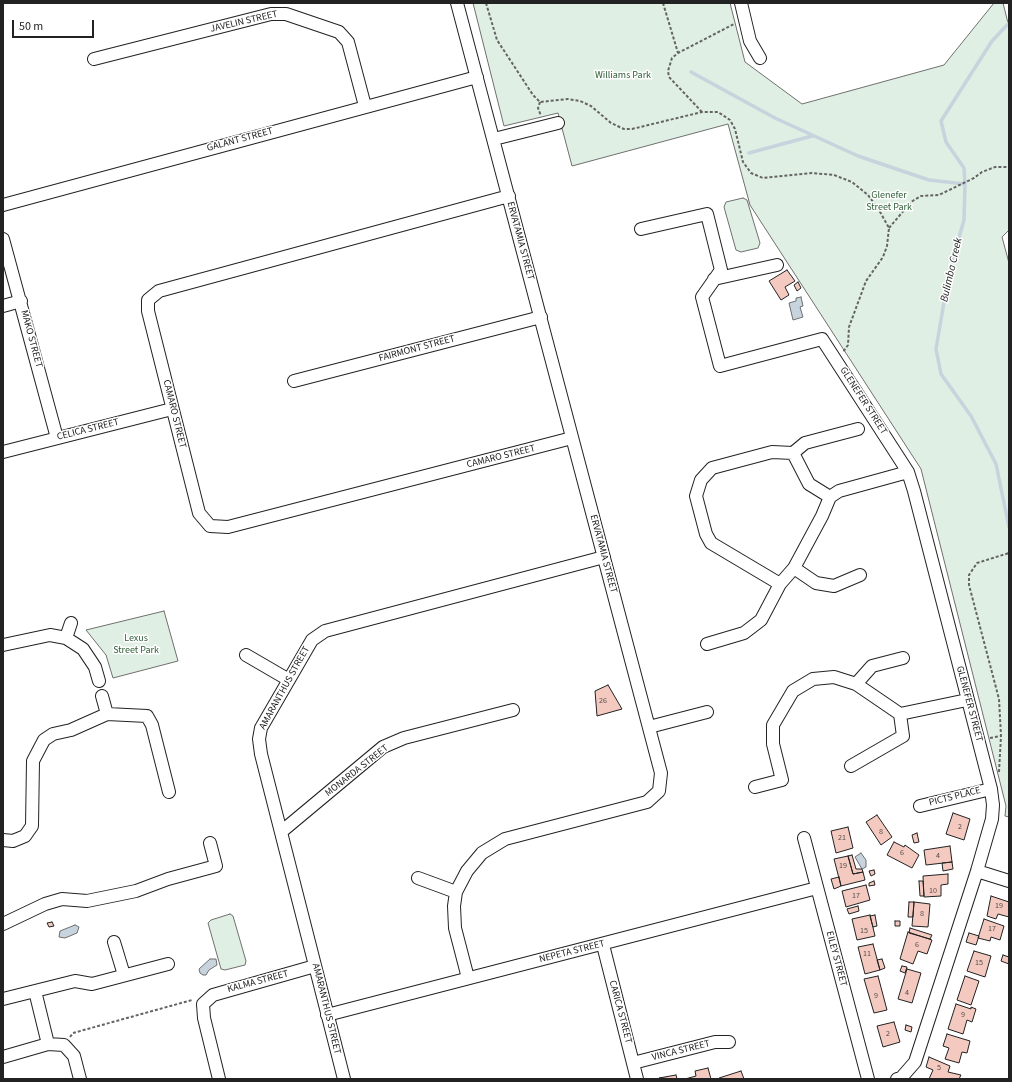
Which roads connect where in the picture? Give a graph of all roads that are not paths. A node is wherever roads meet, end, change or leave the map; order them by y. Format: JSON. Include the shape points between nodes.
{"nodes":[{"id":1,"x":457,"y":3,"type":"edge"},
{"id":2,"x":741,"y":3,"type":"edge"},
{"id":3,"x":760,"y":58,"type":"dead end"},
{"id":4,"x":94,"y":59,"type":"dead end"},
{"id":5,"x":477,"y":77,"type":"junction"},
{"id":6,"x":365,"y":106,"type":"junction"},
{"id":7,"x":558,"y":123,"type":"dead end"},
{"id":8,"x":494,"y":139,"type":"junction"},
{"id":9,"x":509,"y":196,"type":"junction"},
{"id":10,"x":3,"y":204,"type":"edge"},
{"id":11,"x":641,"y":229,"type":"dead end"},
{"id":12,"x":3,"y":240,"type":"edge"},
{"id":13,"x":777,"y":265,"type":"dead end"},
{"id":14,"x":714,"y":279,"type":"junction"},
{"id":15,"x":21,"y":301,"type":"junction"},
{"id":16,"x":3,"y":306,"type":"edge"},
{"id":17,"x":541,"y":317,"type":"junction"},
{"id":18,"x":294,"y":381,"type":"dead end"},
{"id":19,"x":172,"y":409,"type":"junction"},
{"id":20,"x":858,"y":429,"type":"dead end"},
{"id":21,"x":57,"y":438,"type":"junction"},
{"id":22,"x":572,"y":438,"type":"junction"},
{"id":23,"x":3,"y":452,"type":"edge"},
{"id":24,"x":793,"y":453,"type":"junction"},
{"id":25,"x":908,"y":472,"type":"junction"},
{"id":26,"x":830,"y":497,"type":"junction"},
{"id":27,"x":604,"y":557,"type":"junction"},
{"id":28,"x":794,"y":568,"type":"junction"},
{"id":29,"x":860,"y":575,"type":"dead end"},
{"id":30,"x":780,"y":584,"type":"junction"},
{"id":31,"x":71,"y":623,"type":"dead end"},
{"id":32,"x":66,"y":638,"type":"junction"},
{"id":33,"x":707,"y":644,"type":"dead end"},
{"id":34,"x":3,"y":645,"type":"edge"},
{"id":35,"x":246,"y":655,"type":"dead end"},
{"id":36,"x":903,"y":658,"type":"dead end"},
{"id":37,"x":289,"y":680,"type":"junction"},
{"id":38,"x":99,"y":681,"type":"dead end"},
{"id":39,"x":856,"y":684,"type":"junction"},
{"id":40,"x":102,"y":696,"type":"dead end"},
{"id":41,"x":967,"y":700,"type":"junction"},
{"id":42,"x":513,"y":710,"type":"dead end"},
{"id":43,"x":707,"y":712,"type":"dead end"},
{"id":44,"x":107,"y":714,"type":"junction"},
{"id":45,"x":900,"y":714,"type":"junction"},
{"id":46,"x":649,"y":727,"type":"junction"},
{"id":47,"x":851,"y":766,"type":"dead end"},
{"id":48,"x":755,"y":787,"type":"dead end"},
{"id":49,"x":991,"y":789,"type":"junction"},
{"id":50,"x":169,"y":792,"type":"dead end"},
{"id":51,"x":920,"y":806,"type":"dead end"},
{"id":52,"x":280,"y":832,"type":"junction"},
{"id":53,"x":804,"y":838,"type":"dead end"},
{"id":54,"x":3,"y":840,"type":"edge"},
{"id":55,"x":210,"y":843,"type":"dead end"},
{"id":56,"x":977,"y":871,"type":"junction"},
{"id":57,"x":418,"y":878,"type":"dead end"},
{"id":58,"x":1009,"y":881,"type":"edge"},
{"id":59,"x":816,"y":888,"type":"junction"},
{"id":60,"x":456,"y":892,"type":"junction"},
{"id":61,"x":3,"y":924,"type":"edge"},
{"id":62,"x":114,"y":942,"type":"dead end"},
{"id":63,"x":602,"y":945,"type":"junction"},
{"id":64,"x":168,"y":964,"type":"dead end"},
{"id":65,"x":315,"y":966,"type":"junction"},
{"id":66,"x":124,"y":975,"type":"junction"},
{"id":67,"x":468,"y":978,"type":"junction"},
{"id":68,"x":35,"y":991,"type":"junction"},
{"id":69,"x":3,"y":999,"type":"edge"},
{"id":70,"x":327,"y":1015,"type":"junction"},
{"id":71,"x":729,"y":1042,"type":"dead end"},
{"id":72,"x":48,"y":1044,"type":"junction"},
{"id":73,"x":3,"y":1057,"type":"edge"},
{"id":74,"x":633,"y":1063,"type":"junction"},
{"id":75,"x":80,"y":1079,"type":"edge"},
{"id":76,"x":219,"y":1079,"type":"edge"},
{"id":77,"x":344,"y":1079,"type":"edge"},
{"id":78,"x":637,"y":1079,"type":"edge"},
{"id":79,"x":868,"y":1079,"type":"edge"},
{"id":80,"x":897,"y":1079,"type":"edge"}],
"edges":[{"from":1,"to":5,"type":"street","name":"ERVATAMIA STREET"},
{"from":2,"to":3,"type":"street","via":[[750,41]]},
{"from":4,"to":6,"type":"street","name":"JAVELIN STREET","via":[[271,14],[286,14],[339,32],[348,42]]},
{"from":5,"to":6,"type":"street","name":"GALANT STREET"},
{"from":5,"to":8,"type":"street","name":"ERVATAMIA STREET"},
{"from":6,"to":10,"type":"street","name":"GALANT STREET"},
{"from":7,"to":8,"type":"street"},
{"from":8,"to":9,"type":"street","name":"ERVATAMIA STREET"},
{"from":9,"to":17,"type":"street","name":"ERVATAMIA STREET"},
{"from":9,"to":19,"type":"street","name":"CAMARO STREET","via":[[159,291],[148,300],[148,312]]},
{"from":11,"to":14,"type":"street","via":[[707,214],[721,270]]},
{"from":12,"to":15,"type":"street","name":"MAKO STREET"},
{"from":13,"to":14,"type":"street"},
{"from":14,"to":25,"type":"street","name":"GLENEFER STREET","via":[[702,297],[720,366],[822,339]]},
{"from":15,"to":16,"type":"street"},
{"from":15,"to":21,"type":"street","name":"MAKO STREET"},
{"from":17,"to":18,"type":"street","name":"FAIRMONT STREET"},
{"from":17,"to":22,"type":"street","name":"ERVATAMIA STREET"},
{"from":19,"to":21,"type":"street","name":"CELICA STREET"},
{"from":19,"to":22,"type":"street","name":"CAMARO STREET","via":[[200,513],[210,526],[228,527]]},
{"from":20,"to":24,"type":"street","via":[[805,443]]},
{"from":21,"to":23,"type":"street","name":"CELICA STREET"},
{"from":22,"to":27,"type":"street","name":"ERVATAMIA STREET"},
{"from":24,"to":26,"type":"street","via":[[809,484]]},
{"from":24,"to":30,"type":"street","via":[[772,452],[712,468],[702,480],[696,496],[706,534],[711,542]]},
{"from":25,"to":26,"type":"street","via":[[838,491]]},
{"from":25,"to":41,"type":"street","name":"GLENEFER STREET"},
{"from":26,"to":28,"type":"street"},
{"from":27,"to":37,"type":"street","name":"AMARANTHUS STREET","via":[[326,631],[312,640]]},
{"from":27,"to":46,"type":"street","name":"ERVATAMIA STREET"},
{"from":28,"to":29,"type":"street","via":[[816,583],[834,586]]},
{"from":28,"to":30,"type":"street"},
{"from":30,"to":33,"type":"street","via":[[761,620],[744,633]]},
{"from":31,"to":32,"type":"street"},
{"from":32,"to":34,"type":"street","via":[[50,635]]},
{"from":32,"to":38,"type":"street","via":[[83,649],[95,667]]},
{"from":35,"to":37,"type":"street"},
{"from":36,"to":39,"type":"street","via":[[872,666]]},
{"from":37,"to":52,"type":"street","name":"AMARANTHUS STREET","via":[[261,728],[259,739]]},
{"from":39,"to":45,"type":"street"},
{"from":39,"to":48,"type":"street","via":[[834,677],[813,679],[793,690],[773,725],[773,744],[782,780]]},
{"from":40,"to":44,"type":"street"},
{"from":41,"to":45,"type":"street"},
{"from":41,"to":49,"type":"street","name":"GLENEFER STREET"},
{"from":42,"to":52,"type":"street","name":"MONARDA STREET","via":[[404,738],[383,747]]},
{"from":43,"to":46,"type":"street"},
{"from":44,"to":50,"type":"street","via":[[147,716],[152,724]]},
{"from":44,"to":54,"type":"street","via":[[71,730],[53,734],[44,740],[33,761],[32,826],[25,836],[13,841]]},
{"from":45,"to":47,"type":"street","via":[[903,736]]},
{"from":46,"to":60,"type":"street","name":"ERVATAMIA STREET","via":[[661,773],[659,791],[647,802],[505,839],[482,853],[467,870]]},
{"from":49,"to":51,"type":"street","name":"PICTS PLACE"},
{"from":49,"to":56,"type":"street","name":"GLENEFER STREET","via":[[992,820]]},
{"from":52,"to":65,"type":"street","name":"AMARANTHUS STREET"},
{"from":53,"to":59,"type":"street","name":"EILEY STREET"},
{"from":55,"to":61,"type":"street","via":[[216,866],[136,891],[87,901],[62,899],[45,904]]},
{"from":56,"to":58,"type":"street"},
{"from":56,"to":80,"type":"street","name":"GLENEFER STREET","via":[[915,1062],[901,1078]]},
{"from":57,"to":60,"type":"street"},
{"from":59,"to":63,"type":"street","name":"NEPETA STREET"},
{"from":59,"to":79,"type":"street","name":"EILEY STREET"},
{"from":60,"to":67,"type":"street","name":"ERVATAMIA STREET","via":[[455,928]]},
{"from":62,"to":66,"type":"street"},
{"from":63,"to":67,"type":"street","name":"NEPETA STREET"},
{"from":63,"to":74,"type":"street","name":"CARICA STREET"},
{"from":64,"to":66,"type":"street"},
{"from":65,"to":70,"type":"street","name":"AMARANTHUS STREET"},
{"from":65,"to":76,"type":"street","name":"KALMA STREET","via":[[212,995],[203,1004]]},
{"from":66,"to":68,"type":"street","via":[[92,984],[75,981]]},
{"from":67,"to":70,"type":"street","name":"NEPETA STREET"},
{"from":68,"to":69,"type":"street"},
{"from":68,"to":72,"type":"street"},
{"from":70,"to":77,"type":"street","name":"AMARANTHUS STREET"},
{"from":71,"to":74,"type":"street","name":"VINCA STREET","via":[[715,1042]]},
{"from":72,"to":73,"type":"street"},
{"from":72,"to":75,"type":"street","via":[[64,1045],[74,1056]]},
{"from":74,"to":78,"type":"street","name":"CARICA STREET"}]}
